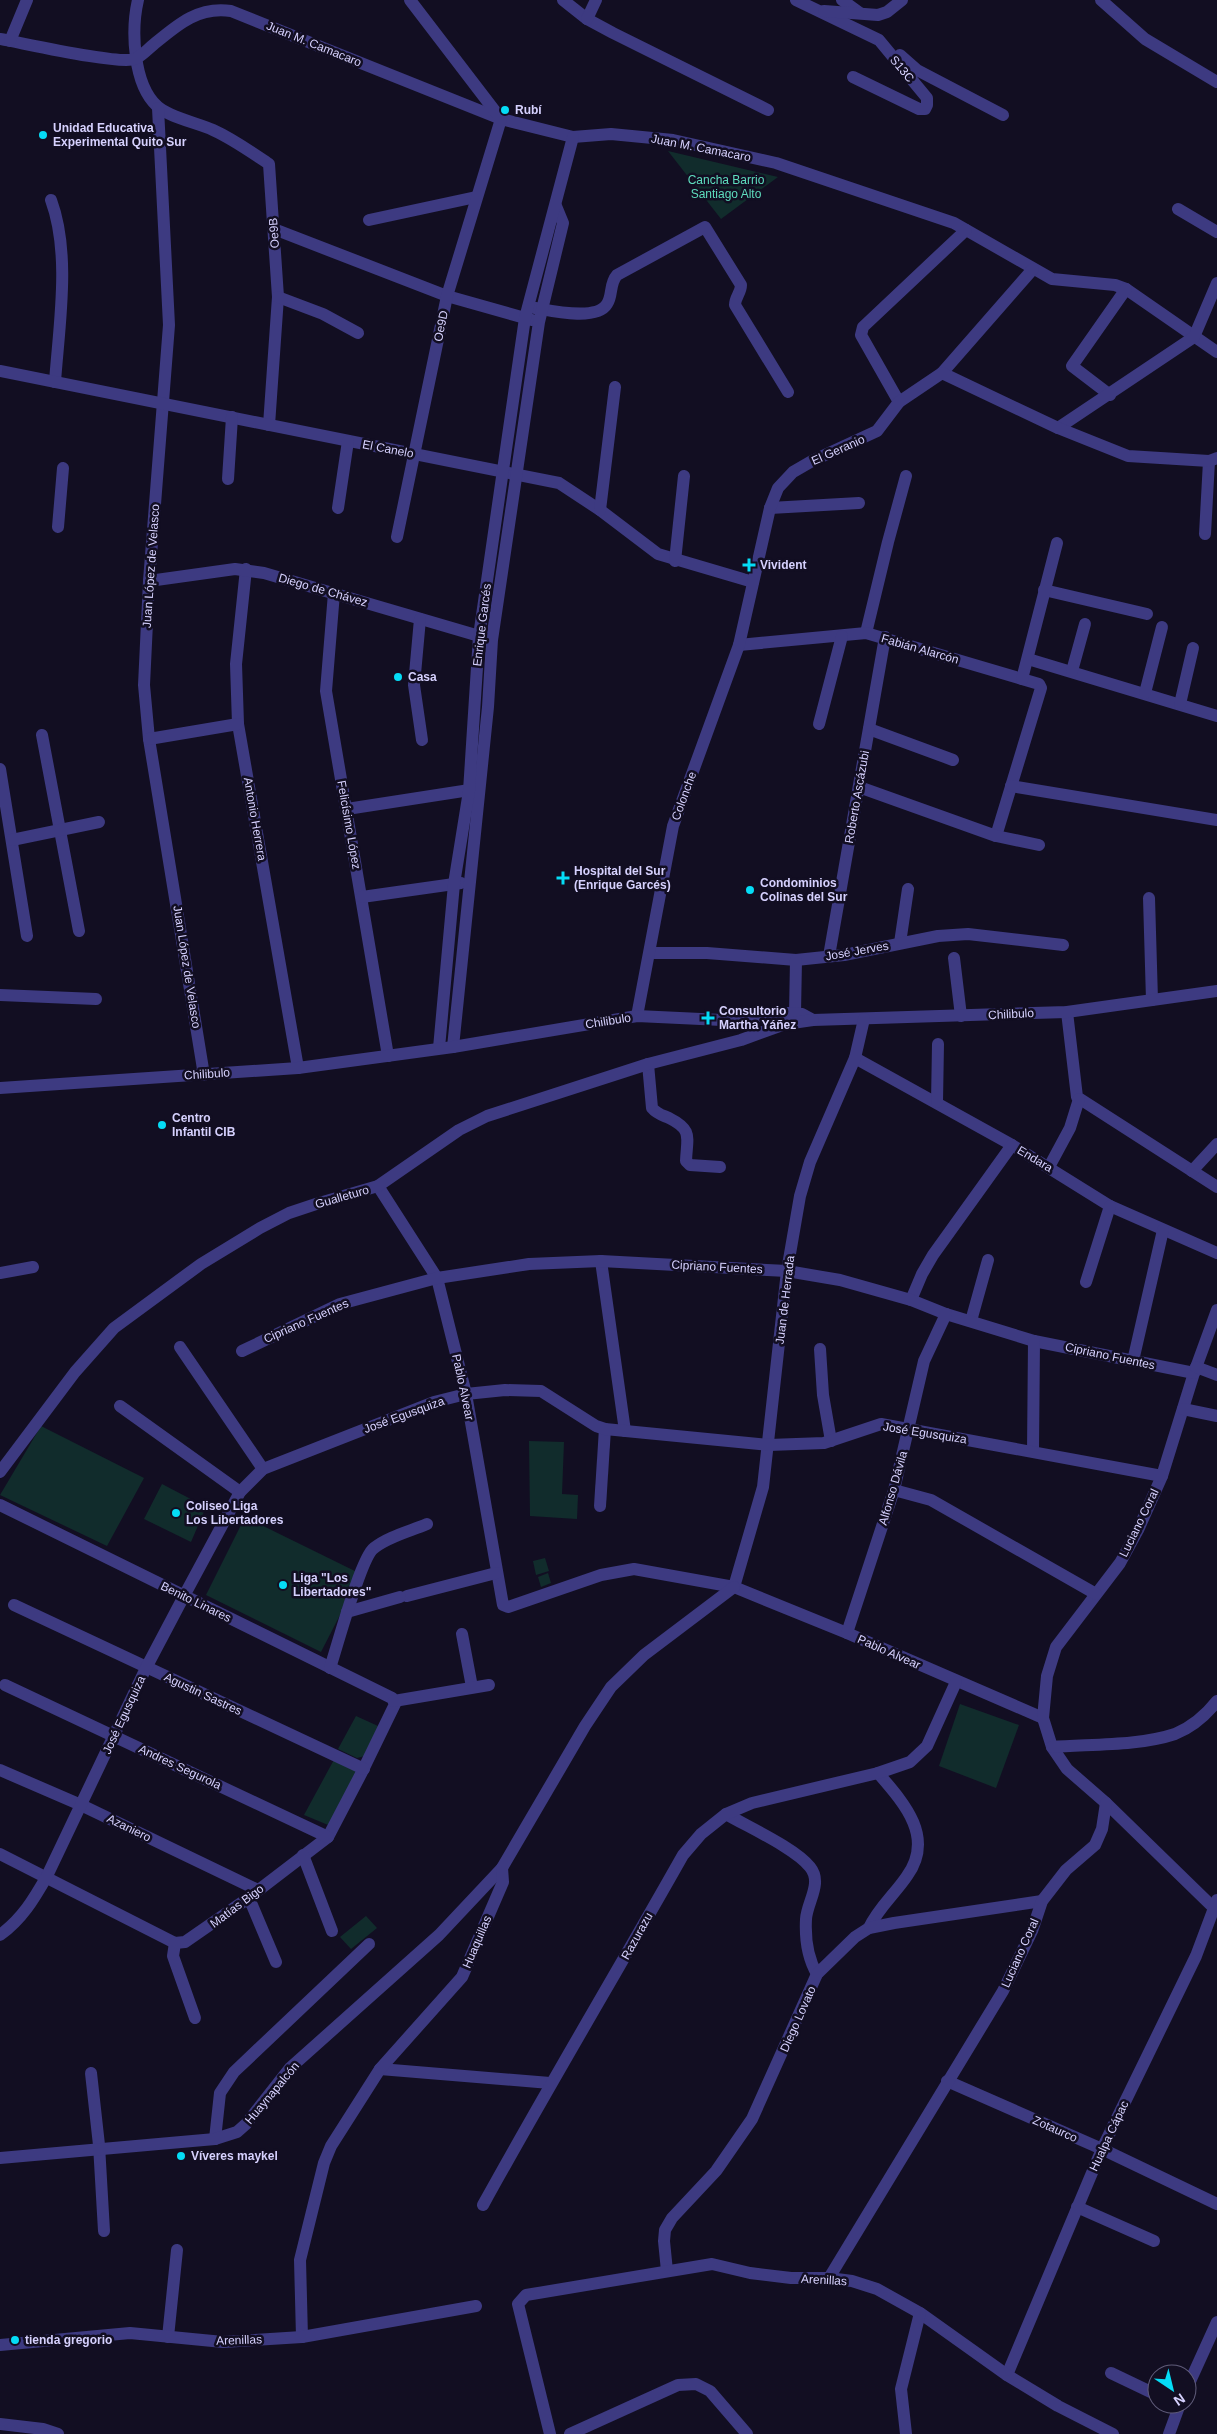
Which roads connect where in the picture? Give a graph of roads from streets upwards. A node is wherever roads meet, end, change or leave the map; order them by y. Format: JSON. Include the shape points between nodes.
{"nodes":[{"id":1,"x":27,"y":0,"type":"edge"},
{"id":2,"x":138,"y":0,"type":"edge"},
{"id":3,"x":410,"y":0,"type":"edge"},
{"id":4,"x":563,"y":0,"type":"edge"},
{"id":5,"x":596,"y":0,"type":"edge"},
{"id":6,"x":796,"y":0,"type":"edge"},
{"id":7,"x":842,"y":0,"type":"edge"},
{"id":8,"x":902,"y":0,"type":"edge"},
{"id":9,"x":1101,"y":0,"type":"edge"},
{"id":10,"x":818,"y":11,"type":"junction"},
{"id":11,"x":861,"y":13,"type":"junction"},
{"id":12,"x":587,"y":19,"type":"junction"},
{"id":13,"x":5,"y":40,"type":"edge"},
{"id":14,"x":879,"y":40,"type":"junction"},
{"id":15,"x":136,"y":58,"type":"junction"},
{"id":16,"x":853,"y":77,"type":"dead end"},
{"id":17,"x":1217,"y":82,"type":"edge"},
{"id":18,"x":158,"y":108,"type":"junction"},
{"id":19,"x":768,"y":110,"type":"dead end"},
{"id":20,"x":1003,"y":115,"type":"dead end"},
{"id":21,"x":501,"y":119,"type":"junction"},
{"id":22,"x":573,"y":137,"type":"junction"},
{"id":23,"x":476,"y":197,"type":"junction"},
{"id":24,"x":51,"y":200,"type":"dead end"},
{"id":25,"x":556,"y":206,"type":"junction"},
{"id":26,"x":1178,"y":208,"type":"dead end"},
{"id":27,"x":369,"y":220,"type":"dead end"},
{"id":28,"x":274,"y":229,"type":"junction"},
{"id":29,"x":966,"y":230,"type":"junction"},
{"id":30,"x":1217,"y":232,"type":"edge"},
{"id":31,"x":1033,"y":269,"type":"junction"},
{"id":32,"x":1217,"y":283,"type":"edge"},
{"id":33,"x":1126,"y":289,"type":"junction"},
{"id":34,"x":447,"y":296,"type":"junction"},
{"id":35,"x":278,"y":297,"type":"junction"},
{"id":36,"x":526,"y":312,"type":"junction"},
{"id":37,"x":540,"y":315,"type":"junction"},
{"id":38,"x":358,"y":333,"type":"dead end"},
{"id":39,"x":1194,"y":337,"type":"junction"},
{"id":40,"x":1217,"y":352,"type":"edge"},
{"id":41,"x":0,"y":371,"type":"edge"},
{"id":42,"x":942,"y":373,"type":"junction"},
{"id":43,"x":56,"y":382,"type":"junction"},
{"id":44,"x":615,"y":387,"type":"dead end"},
{"id":45,"x":788,"y":392,"type":"dead end"},
{"id":46,"x":1110,"y":395,"type":"junction"},
{"id":47,"x":899,"y":402,"type":"junction"},
{"id":48,"x":163,"y":403,"type":"junction"},
{"id":49,"x":232,"y":417,"type":"junction"},
{"id":50,"x":269,"y":425,"type":"junction"},
{"id":51,"x":1058,"y":428,"type":"junction"},
{"id":52,"x":348,"y":441,"type":"junction"},
{"id":53,"x":415,"y":454,"type":"junction"},
{"id":54,"x":1213,"y":460,"type":"edge"},
{"id":55,"x":63,"y":468,"type":"dead end"},
{"id":56,"x":509,"y":472,"type":"junction"},
{"id":57,"x":684,"y":476,"type":"dead end"},
{"id":58,"x":906,"y":476,"type":"dead end"},
{"id":59,"x":228,"y":479,"type":"dead end"},
{"id":60,"x":859,"y":503,"type":"dead end"},
{"id":61,"x":338,"y":508,"type":"dead end"},
{"id":62,"x":770,"y":508,"type":"junction"},
{"id":63,"x":600,"y":510,"type":"junction"},
{"id":64,"x":58,"y":527,"type":"dead end"},
{"id":65,"x":1205,"y":534,"type":"dead end"},
{"id":66,"x":398,"y":537,"type":"dead end"},
{"id":67,"x":1057,"y":543,"type":"dead end"},
{"id":68,"x":675,"y":561,"type":"junction"},
{"id":69,"x":246,"y":569,"type":"junction"},
{"id":70,"x":149,"y":582,"type":"junction"},
{"id":71,"x":752,"y":582,"type":"junction"},
{"id":72,"x":1044,"y":590,"type":"junction"},
{"id":73,"x":334,"y":593,"type":"junction"},
{"id":74,"x":1147,"y":614,"type":"dead end"},
{"id":75,"x":420,"y":619,"type":"junction"},
{"id":76,"x":1085,"y":624,"type":"dead end"},
{"id":77,"x":1162,"y":627,"type":"dead end"},
{"id":78,"x":866,"y":634,"type":"junction"},
{"id":79,"x":479,"y":636,"type":"junction"},
{"id":80,"x":842,"y":636,"type":"junction"},
{"id":81,"x":885,"y":637,"type":"junction"},
{"id":82,"x":492,"y":640,"type":"junction"},
{"id":83,"x":739,"y":645,"type":"junction"},
{"id":84,"x":1193,"y":648,"type":"dead end"},
{"id":85,"x":1028,"y":659,"type":"junction"},
{"id":86,"x":1072,"y":671,"type":"junction"},
{"id":87,"x":1022,"y":679,"type":"junction"},
{"id":88,"x":1145,"y":693,"type":"junction"},
{"id":89,"x":1180,"y":704,"type":"junction"},
{"id":90,"x":1217,"y":716,"type":"edge"},
{"id":91,"x":238,"y":724,"type":"junction"},
{"id":92,"x":819,"y":724,"type":"dead end"},
{"id":93,"x":869,"y":729,"type":"junction"},
{"id":94,"x":42,"y":735,"type":"dead end"},
{"id":95,"x":149,"y":739,"type":"junction"},
{"id":96,"x":422,"y":740,"type":"dead end"},
{"id":97,"x":953,"y":760,"type":"dead end"},
{"id":98,"x":0,"y":769,"type":"edge"},
{"id":99,"x":1011,"y":786,"type":"junction"},
{"id":100,"x":860,"y":787,"type":"junction"},
{"id":101,"x":474,"y":790,"type":"junction"},
{"id":102,"x":347,"y":810,"type":"junction"},
{"id":103,"x":1217,"y":820,"type":"edge"},
{"id":104,"x":99,"y":822,"type":"dead end"},
{"id":105,"x":996,"y":836,"type":"junction"},
{"id":106,"x":12,"y":840,"type":"junction"},
{"id":107,"x":1039,"y":845,"type":"dead end"},
{"id":108,"x":469,"y":882,"type":"junction"},
{"id":109,"x":454,"y":884,"type":"junction"},
{"id":110,"x":908,"y":889,"type":"dead end"},
{"id":111,"x":362,"y":897,"type":"junction"},
{"id":112,"x":1149,"y":898,"type":"dead end"},
{"id":113,"x":79,"y":931,"type":"dead end"},
{"id":114,"x":27,"y":936,"type":"dead end"},
{"id":115,"x":900,"y":943,"type":"junction"},
{"id":116,"x":1063,"y":946,"type":"dead end"},
{"id":117,"x":650,"y":953,"type":"junction"},
{"id":118,"x":829,"y":956,"type":"junction"},
{"id":119,"x":954,"y":958,"type":"dead end"},
{"id":120,"x":796,"y":960,"type":"junction"},
{"id":121,"x":1217,"y":991,"type":"edge"},
{"id":122,"x":0,"y":995,"type":"edge"},
{"id":123,"x":96,"y":999,"type":"dead end"},
{"id":124,"x":1152,"y":1000,"type":"junction"},
{"id":125,"x":1067,"y":1012,"type":"junction"},
{"id":126,"x":795,"y":1013,"type":"junction"},
{"id":127,"x":637,"y":1016,"type":"junction"},
{"id":128,"x":961,"y":1016,"type":"junction"},
{"id":129,"x":864,"y":1019,"type":"junction"},
{"id":130,"x":814,"y":1020,"type":"junction"},
{"id":131,"x":938,"y":1044,"type":"dead end"},
{"id":132,"x":453,"y":1046,"type":"junction"},
{"id":133,"x":439,"y":1048,"type":"junction"},
{"id":134,"x":388,"y":1056,"type":"junction"},
{"id":135,"x":855,"y":1058,"type":"junction"},
{"id":136,"x":648,"y":1064,"type":"junction"},
{"id":137,"x":298,"y":1068,"type":"junction"},
{"id":138,"x":204,"y":1075,"type":"junction"},
{"id":139,"x":0,"y":1088,"type":"edge"},
{"id":140,"x":1079,"y":1099,"type":"junction"},
{"id":141,"x":937,"y":1102,"type":"junction"},
{"id":142,"x":1217,"y":1144,"type":"edge"},
{"id":143,"x":1012,"y":1145,"type":"junction"},
{"id":144,"x":720,"y":1167,"type":"dead end"},
{"id":145,"x":1049,"y":1167,"type":"junction"},
{"id":146,"x":1192,"y":1171,"type":"junction"},
{"id":147,"x":378,"y":1186,"type":"junction"},
{"id":148,"x":1217,"y":1187,"type":"edge"},
{"id":149,"x":1110,"y":1206,"type":"junction"},
{"id":150,"x":1163,"y":1230,"type":"junction"},
{"id":151,"x":1217,"y":1253,"type":"edge"},
{"id":152,"x":988,"y":1260,"type":"dead end"},
{"id":153,"x":601,"y":1261,"type":"junction"},
{"id":154,"x":33,"y":1267,"type":"dead end"},
{"id":155,"x":787,"y":1271,"type":"junction"},
{"id":156,"x":0,"y":1273,"type":"edge"},
{"id":157,"x":437,"y":1278,"type":"junction"},
{"id":158,"x":1086,"y":1282,"type":"dead end"},
{"id":159,"x":911,"y":1300,"type":"junction"},
{"id":160,"x":1217,"y":1310,"type":"edge"},
{"id":161,"x":946,"y":1314,"type":"junction"},
{"id":162,"x":971,"y":1320,"type":"junction"},
{"id":163,"x":1034,"y":1341,"type":"junction"},
{"id":164,"x":180,"y":1347,"type":"dead end"},
{"id":165,"x":820,"y":1349,"type":"dead end"},
{"id":166,"x":242,"y":1351,"type":"dead end"},
{"id":167,"x":1133,"y":1361,"type":"junction"},
{"id":168,"x":1195,"y":1370,"type":"junction"},
{"id":169,"x":1217,"y":1375,"type":"edge"},
{"id":170,"x":466,"y":1394,"type":"junction"},
{"id":171,"x":120,"y":1406,"type":"dead end"},
{"id":172,"x":1182,"y":1409,"type":"junction"},
{"id":173,"x":1217,"y":1416,"type":"edge"},
{"id":174,"x":910,"y":1428,"type":"junction"},
{"id":175,"x":605,"y":1429,"type":"junction"},
{"id":176,"x":625,"y":1431,"type":"junction"},
{"id":177,"x":831,"y":1441,"type":"junction"},
{"id":178,"x":769,"y":1444,"type":"junction"},
{"id":179,"x":1033,"y":1451,"type":"junction"},
{"id":180,"x":263,"y":1469,"type":"junction"},
{"id":181,"x":0,"y":1472,"type":"edge"},
{"id":182,"x":1162,"y":1476,"type":"junction"},
{"id":183,"x":894,"y":1490,"type":"junction"},
{"id":184,"x":240,"y":1492,"type":"junction"},
{"id":185,"x":0,"y":1505,"type":"edge"},
{"id":186,"x":600,"y":1506,"type":"dead end"},
{"id":187,"x":427,"y":1524,"type":"dead end"},
{"id":188,"x":496,"y":1573,"type":"junction"},
{"id":189,"x":734,"y":1587,"type":"junction"},
{"id":190,"x":1096,"y":1594,"type":"junction"},
{"id":191,"x":184,"y":1596,"type":"junction"},
{"id":192,"x":14,"y":1606,"type":"dead end"},
{"id":193,"x":347,"y":1612,"type":"junction"},
{"id":194,"x":847,"y":1633,"type":"junction"},
{"id":195,"x":462,"y":1634,"type":"dead end"},
{"id":196,"x":146,"y":1668,"type":"junction"},
{"id":197,"x":330,"y":1668,"type":"junction"},
{"id":198,"x":956,"y":1682,"type":"junction"},
{"id":199,"x":5,"y":1685,"type":"dead end"},
{"id":200,"x":489,"y":1685,"type":"dead end"},
{"id":201,"x":472,"y":1687,"type":"junction"},
{"id":202,"x":393,"y":1699,"type":"junction"},
{"id":203,"x":1217,"y":1701,"type":"edge"},
{"id":204,"x":1043,"y":1718,"type":"junction"},
{"id":205,"x":114,"y":1736,"type":"junction"},
{"id":206,"x":1052,"y":1747,"type":"junction"},
{"id":207,"x":364,"y":1769,"type":"junction"},
{"id":208,"x":0,"y":1770,"type":"edge"},
{"id":209,"x":878,"y":1773,"type":"junction"},
{"id":210,"x":1106,"y":1803,"type":"junction"},
{"id":211,"x":81,"y":1805,"type":"junction"},
{"id":212,"x":726,"y":1814,"type":"junction"},
{"id":213,"x":328,"y":1837,"type":"junction"},
{"id":214,"x":0,"y":1854,"type":"edge"},
{"id":215,"x":303,"y":1855,"type":"junction"},
{"id":216,"x":502,"y":1868,"type":"junction"},
{"id":217,"x":47,"y":1876,"type":"junction"},
{"id":218,"x":258,"y":1890,"type":"junction"},
{"id":219,"x":247,"y":1899,"type":"junction"},
{"id":220,"x":1042,"y":1901,"type":"junction"},
{"id":221,"x":1216,"y":1907,"type":"edge"},
{"id":222,"x":870,"y":1928,"type":"junction"},
{"id":223,"x":332,"y":1931,"type":"dead end"},
{"id":224,"x":0,"y":1935,"type":"edge"},
{"id":225,"x":175,"y":1943,"type":"junction"},
{"id":226,"x":369,"y":1944,"type":"dead end"},
{"id":227,"x":276,"y":1962,"type":"dead end"},
{"id":228,"x":817,"y":1974,"type":"junction"},
{"id":229,"x":195,"y":2018,"type":"dead end"},
{"id":230,"x":380,"y":2069,"type":"junction"},
{"id":231,"x":91,"y":2073,"type":"dead end"},
{"id":232,"x":947,"y":2081,"type":"junction"},
{"id":233,"x":550,"y":2083,"type":"junction"},
{"id":234,"x":215,"y":2139,"type":"junction"},
{"id":235,"x":98,"y":2149,"type":"junction"},
{"id":236,"x":1102,"y":2149,"type":"junction"},
{"id":237,"x":0,"y":2158,"type":"edge"},
{"id":238,"x":1217,"y":2204,"type":"edge"},
{"id":239,"x":483,"y":2205,"type":"dead end"},
{"id":240,"x":1078,"y":2207,"type":"junction"},
{"id":241,"x":104,"y":2231,"type":"dead end"},
{"id":242,"x":1154,"y":2241,"type":"dead end"},
{"id":243,"x":177,"y":2250,"type":"dead end"},
{"id":244,"x":667,"y":2271,"type":"junction"},
{"id":245,"x":829,"y":2278,"type":"junction"},
{"id":246,"x":476,"y":2306,"type":"dead end"},
{"id":247,"x":920,"y":2313,"type":"junction"},
{"id":248,"x":1217,"y":2322,"type":"edge"},
{"id":249,"x":168,"y":2337,"type":"junction"},
{"id":250,"x":302,"y":2337,"type":"junction"},
{"id":251,"x":0,"y":2345,"type":"edge"},
{"id":252,"x":1197,"y":2366,"type":"edge"},
{"id":253,"x":1111,"y":2373,"type":"dead end"},
{"id":254,"x":1007,"y":2375,"type":"junction"},
{"id":255,"x":1147,"y":2390,"type":"edge"},
{"id":256,"x":1175,"y":2414,"type":"edge"},
{"id":257,"x":0,"y":2424,"type":"edge"},
{"id":258,"x":1095,"y":2430,"type":"edge"},
{"id":259,"x":58,"y":2434,"type":"edge"},
{"id":260,"x":550,"y":2434,"type":"edge"},
{"id":261,"x":570,"y":2434,"type":"edge"},
{"id":262,"x":747,"y":2434,"type":"edge"},
{"id":263,"x":906,"y":2434,"type":"edge"},
{"id":264,"x":1113,"y":2434,"type":"edge"},
{"id":265,"x":1169,"y":2434,"type":"edge"}],
"edges":[{"from":1,"to":13,"type":"street"},
{"from":2,"to":15,"type":"street","via":[[134,38]]},
{"from":3,"to":21,"type":"street"},
{"from":4,"to":12,"type":"street"},
{"from":5,"to":12,"type":"street"},
{"from":6,"to":10,"type":"street","name":"S13C"},
{"from":7,"to":11,"type":"street"},
{"from":8,"to":11,"type":"street","via":[[887,12]]},
{"from":9,"to":17,"type":"street","via":[[1145,39]]},
{"from":10,"to":11,"type":"street"},
{"from":10,"to":14,"type":"street","name":"S13C"},
{"from":12,"to":19,"type":"street"},
{"from":13,"to":15,"type":"street","via":[[114,59]]},
{"from":14,"to":16,"type":"street","name":"S13C","via":[[927,98],[928,105],[919,109]]},
{"from":14,"to":20,"type":"street","via":[[917,70]]},
{"from":15,"to":18,"type":"street","via":[[144,87]]},
{"from":15,"to":21,"type":"street","name":"Juan M. Camacaro","via":[[194,15],[207,11],[231,11]]},
{"from":18,"to":28,"type":"street","name":"Oe9B","via":[[214,131],[269,164]]},
{"from":18,"to":48,"type":"street","name":"Juan López de Velasco","via":[[169,298]]},
{"from":21,"to":22,"type":"street","name":"Juan M. Camacaro"},
{"from":21,"to":23,"type":"street","name":"Oe9D"},
{"from":22,"to":25,"type":"street","name":"Enrique Garcés"},
{"from":22,"to":29,"type":"street","name":"Juan M. Camacaro","via":[[611,134],[674,140],[776,163],[954,223]]},
{"from":23,"to":27,"type":"street"},
{"from":23,"to":34,"type":"street","name":"Oe9D"},
{"from":24,"to":43,"type":"street","via":[[61,232]]},
{"from":25,"to":36,"type":"street","name":"Enrique Garcés"},
{"from":25,"to":37,"type":"street","name":"Enrique Garcés","via":[[563,223]]},
{"from":26,"to":30,"type":"street"},
{"from":28,"to":34,"type":"street"},
{"from":28,"to":35,"type":"street","name":"Oe9B"},
{"from":29,"to":31,"type":"street","name":"Juan M. Camacaro"},
{"from":29,"to":47,"type":"street","via":[[861,331]]},
{"from":31,"to":33,"type":"street","name":"Juan M. Camacaro","via":[[1059,281],[1115,285]]},
{"from":31,"to":42,"type":"street","name":"El Geranio"},
{"from":32,"to":39,"type":"street"},
{"from":33,"to":39,"type":"street","name":"Juan M. Camacaro"},
{"from":33,"to":46,"type":"street","via":[[1072,366]]},
{"from":34,"to":36,"type":"street"},
{"from":34,"to":53,"type":"street","name":"Oe9D"},
{"from":35,"to":38,"type":"street","via":[[323,314]]},
{"from":35,"to":50,"type":"street","name":"Oe9B"},
{"from":36,"to":37,"type":"street"},
{"from":36,"to":56,"type":"street","name":"Enrique Garcés"},
{"from":37,"to":45,"type":"street","via":[[601,312],[608,303],[610,286],[617,275],[705,227],[741,285],[735,305]]},
{"from":37,"to":56,"type":"street","name":"Enrique Garcés"},
{"from":39,"to":40,"type":"street","name":"Juan M. Camacaro"},
{"from":39,"to":46,"type":"street"},
{"from":41,"to":43,"type":"street","name":"El Canelo"},
{"from":42,"to":47,"type":"street","name":"El Geranio"},
{"from":42,"to":51,"type":"street"},
{"from":43,"to":48,"type":"street","name":"El Canelo"},
{"from":44,"to":63,"type":"street"},
{"from":46,"to":51,"type":"street"},
{"from":47,"to":62,"type":"street","name":"El Geranio","via":[[872,434],[793,472],[778,488]]},
{"from":48,"to":49,"type":"street","name":"El Canelo"},
{"from":48,"to":70,"type":"street","name":"Juan López de Velasco"},
{"from":49,"to":50,"type":"street","name":"El Canelo"},
{"from":49,"to":59,"type":"street"},
{"from":50,"to":52,"type":"street","name":"El Canelo"},
{"from":51,"to":54,"type":"street","via":[[1128,456]]},
{"from":52,"to":53,"type":"street","name":"El Canelo"},
{"from":52,"to":61,"type":"street"},
{"from":53,"to":56,"type":"street","name":"El Canelo"},
{"from":53,"to":66,"type":"street","name":"Oe9D"},
{"from":54,"to":65,"type":"street"},
{"from":55,"to":64,"type":"street"},
{"from":56,"to":63,"type":"street","name":"El Canelo","via":[[559,483]]},
{"from":56,"to":79,"type":"street","name":"Enrique Garcés"},
{"from":56,"to":82,"type":"street","name":"Enrique Garcés"},
{"from":57,"to":68,"type":"street"},
{"from":58,"to":78,"type":"street"},
{"from":60,"to":62,"type":"street"},
{"from":62,"to":71,"type":"street","name":"El Geranio"},
{"from":63,"to":68,"type":"street","name":"El Canelo","via":[[658,554]]},
{"from":67,"to":72,"type":"street"},
{"from":68,"to":71,"type":"street","name":"El Canelo"},
{"from":69,"to":70,"type":"street","name":"Diego de Chávez"},
{"from":69,"to":73,"type":"street","name":"Diego de Chávez"},
{"from":69,"to":91,"type":"street","name":"Antonio Herrera","via":[[236,664]]},
{"from":70,"to":95,"type":"street","name":"Juan López de Velasco","via":[[144,685]]},
{"from":71,"to":83,"type":"street","name":"Colonche"},
{"from":72,"to":74,"type":"street"},
{"from":72,"to":85,"type":"street"},
{"from":73,"to":75,"type":"street","name":"Diego de Chávez"},
{"from":73,"to":102,"type":"street","name":"Felicísimo López","via":[[326,691]]},
{"from":75,"to":79,"type":"street","name":"Diego de Chávez"},
{"from":75,"to":96,"type":"street","via":[[414,685]]},
{"from":76,"to":86,"type":"street"},
{"from":77,"to":88,"type":"street"},
{"from":78,"to":80,"type":"street","name":"Fabián Alarcón"},
{"from":78,"to":81,"type":"street","name":"Fabián Alarcón"},
{"from":79,"to":82,"type":"street","name":"Diego de Chávez"},
{"from":79,"to":101,"type":"street","name":"Enrique Garcés"},
{"from":80,"to":83,"type":"street","name":"Fabián Alarcón"},
{"from":80,"to":92,"type":"street"},
{"from":81,"to":87,"type":"street","name":"Fabián Alarcón"},
{"from":81,"to":93,"type":"street","name":"Roberto Ascázubi"},
{"from":82,"to":101,"type":"street","name":"Enrique Garcés"},
{"from":83,"to":117,"type":"street","name":"Colonche","via":[[673,826]]},
{"from":84,"to":89,"type":"street"},
{"from":85,"to":86,"type":"street"},
{"from":85,"to":87,"type":"street"},
{"from":86,"to":88,"type":"street"},
{"from":87,"to":99,"type":"street","name":"Fabián Alarcón","via":[[1039,684],[1041,688]]},
{"from":88,"to":89,"type":"street"},
{"from":89,"to":90,"type":"street"},
{"from":91,"to":95,"type":"street"},
{"from":91,"to":137,"type":"street","name":"Antonio Herrera"},
{"from":93,"to":97,"type":"street"},
{"from":93,"to":100,"type":"street","name":"Roberto Ascázubi"},
{"from":94,"to":113,"type":"street"},
{"from":95,"to":138,"type":"street","name":"Juan López de Velasco"},
{"from":98,"to":106,"type":"street"},
{"from":99,"to":103,"type":"street"},
{"from":99,"to":105,"type":"street"},
{"from":100,"to":105,"type":"street"},
{"from":100,"to":118,"type":"street","name":"Roberto Ascázubi"},
{"from":101,"to":102,"type":"street"},
{"from":101,"to":108,"type":"street","name":"Enrique Garcés"},
{"from":101,"to":109,"type":"street","name":"Enrique Garcés"},
{"from":102,"to":111,"type":"street","name":"Felicísimo López"},
{"from":104,"to":106,"type":"street"},
{"from":105,"to":107,"type":"street"},
{"from":106,"to":114,"type":"street"},
{"from":108,"to":109,"type":"street"},
{"from":108,"to":132,"type":"street","name":"Enrique Garcés"},
{"from":109,"to":111,"type":"street"},
{"from":109,"to":133,"type":"street","name":"Enrique Garcés"},
{"from":110,"to":115,"type":"street"},
{"from":111,"to":134,"type":"street","name":"Felicísimo López"},
{"from":112,"to":124,"type":"street"},
{"from":115,"to":116,"type":"street","name":"José Jerves","via":[[968,934]]},
{"from":115,"to":118,"type":"street","name":"José Jerves"},
{"from":117,"to":120,"type":"street","name":"José Jerves","via":[[707,953]]},
{"from":117,"to":127,"type":"street","name":"Colonche"},
{"from":118,"to":120,"type":"street","name":"José Jerves"},
{"from":119,"to":128,"type":"street"},
{"from":120,"to":126,"type":"street"},
{"from":121,"to":124,"type":"street","name":"Chilibulo"},
{"from":122,"to":123,"type":"street"},
{"from":124,"to":125,"type":"street","name":"Chilibulo"},
{"from":125,"to":128,"type":"street","name":"Chilibulo"},
{"from":125,"to":140,"type":"street","via":[[1075,1094]]},
{"from":126,"to":127,"type":"street","name":"Chilibulo","via":[[722,1020]]},
{"from":126,"to":130,"type":"street","name":"Chilibulo"},
{"from":127,"to":132,"type":"street","name":"Chilibulo"},
{"from":128,"to":129,"type":"street","name":"Chilibulo"},
{"from":129,"to":130,"type":"street","name":"Chilibulo"},
{"from":129,"to":135,"type":"street","name":"Juan de Herrada"},
{"from":130,"to":136,"type":"street","name":"Gualleturo","via":[[785,1024],[741,1040]]},
{"from":131,"to":141,"type":"street"},
{"from":132,"to":133,"type":"street","name":"Chilibulo"},
{"from":133,"to":134,"type":"street","name":"Chilibulo"},
{"from":134,"to":137,"type":"street","name":"Chilibulo"},
{"from":135,"to":141,"type":"street","name":"Endara"},
{"from":135,"to":155,"type":"street","name":"Juan de Herrada","via":[[810,1162],[800,1196]]},
{"from":136,"to":144,"type":"street","via":[[652,1108],[686,1129],[686,1161],[690,1165]]},
{"from":136,"to":147,"type":"street","name":"Gualleturo","via":[[487,1116],[459,1130]]},
{"from":137,"to":138,"type":"street","name":"Chilibulo"},
{"from":138,"to":139,"type":"street","name":"Chilibulo"},
{"from":140,"to":145,"type":"street","via":[[1070,1128]]},
{"from":140,"to":146,"type":"street"},
{"from":141,"to":143,"type":"street","name":"Endara"},
{"from":142,"to":146,"type":"street"},
{"from":143,"to":145,"type":"street","name":"Endara"},
{"from":143,"to":159,"type":"street","via":[[933,1255]]},
{"from":145,"to":149,"type":"street","name":"Endara"},
{"from":146,"to":148,"type":"street"},
{"from":147,"to":157,"type":"street","name":"Pablo Alvear"},
{"from":147,"to":181,"type":"street","name":"Gualleturo","via":[[316,1204],[260,1228],[201,1264],[114,1328],[74,1372]]},
{"from":149,"to":150,"type":"street","name":"Endara"},
{"from":149,"to":158,"type":"street"},
{"from":150,"to":151,"type":"street","name":"Endara"},
{"from":150,"to":167,"type":"street"},
{"from":152,"to":162,"type":"street"},
{"from":153,"to":155,"type":"street","name":"Cipriano Fuentes"},
{"from":153,"to":157,"type":"street","name":"Cipriano Fuentes","via":[[529,1264]]},
{"from":153,"to":176,"type":"street"},
{"from":154,"to":156,"type":"street"},
{"from":155,"to":159,"type":"street","name":"Cipriano Fuentes","via":[[840,1280]]},
{"from":155,"to":178,"type":"street","name":"Juan de Herrada"},
{"from":157,"to":166,"type":"street","name":"Cipriano Fuentes","via":[[340,1304]]},
{"from":157,"to":170,"type":"street","name":"Pablo Alvear"},
{"from":159,"to":161,"type":"street","name":"Cipriano Fuentes"},
{"from":160,"to":168,"type":"street","name":"Luciano Coral"},
{"from":161,"to":162,"type":"street","name":"Cipriano Fuentes"},
{"from":161,"to":174,"type":"street","name":"Alfonso Dávila","via":[[924,1361]]},
{"from":162,"to":163,"type":"street","name":"Cipriano Fuentes"},
{"from":163,"to":167,"type":"street","name":"Cipriano Fuentes"},
{"from":163,"to":179,"type":"street"},
{"from":164,"to":180,"type":"street"},
{"from":165,"to":177,"type":"street"},
{"from":167,"to":168,"type":"street","name":"Cipriano Fuentes"},
{"from":168,"to":169,"type":"street","name":"Cipriano Fuentes"},
{"from":168,"to":172,"type":"street","name":"Luciano Coral"},
{"from":170,"to":175,"type":"street","name":"José Egusquiza","via":[[541,1391]]},
{"from":170,"to":180,"type":"street","name":"José Egusquiza","via":[[434,1402]]},
{"from":170,"to":188,"type":"street","name":"Pablo Alvear"},
{"from":171,"to":184,"type":"street"},
{"from":172,"to":173,"type":"street"},
{"from":172,"to":182,"type":"street","name":"Luciano Coral"},
{"from":174,"to":177,"type":"street","name":"José Egusquiza","via":[[877,1425]]},
{"from":174,"to":179,"type":"street","name":"José Egusquiza"},
{"from":174,"to":183,"type":"street","name":"Alfonso Dávila"},
{"from":175,"to":176,"type":"street","name":"José Egusquiza"},
{"from":175,"to":186,"type":"street"},
{"from":176,"to":178,"type":"street","name":"José Egusquiza"},
{"from":177,"to":178,"type":"street","name":"José Egusquiza"},
{"from":178,"to":189,"type":"street","name":"Juan de Herrada","via":[[763,1487]]},
{"from":179,"to":182,"type":"street","name":"José Egusquiza"},
{"from":180,"to":184,"type":"street","name":"José Egusquiza"},
{"from":182,"to":190,"type":"street","name":"Luciano Coral","via":[[1120,1563]]},
{"from":183,"to":190,"type":"street","via":[[931,1500]]},
{"from":183,"to":194,"type":"street","name":"Alfonso Dávila"},
{"from":184,"to":191,"type":"street","name":"José Egusquiza"},
{"from":185,"to":191,"type":"street","name":"Benito Linares"},
{"from":187,"to":193,"type":"street","via":[[373,1548]]},
{"from":188,"to":189,"type":"street","name":"Pablo Alvear","via":[[503,1605],[508,1607],[601,1575],[634,1569]]},
{"from":188,"to":193,"type":"street"},
{"from":189,"to":194,"type":"street","name":"Pablo Alvear"},
{"from":189,"to":216,"type":"street","name":"Huaquillas","via":[[644,1655],[611,1687]]},
{"from":190,"to":204,"type":"street","name":"Luciano Coral","via":[[1056,1647],[1047,1676]]},
{"from":191,"to":196,"type":"street","name":"José Egusquiza"},
{"from":191,"to":197,"type":"street","name":"Benito Linares"},
{"from":192,"to":196,"type":"street","name":"Agustin Sastres"},
{"from":193,"to":197,"type":"street"},
{"from":194,"to":198,"type":"street","name":"Pablo Alvear"},
{"from":195,"to":201,"type":"street"},
{"from":196,"to":205,"type":"street","name":"José Egusquiza"},
{"from":196,"to":207,"type":"street","name":"Agustin Sastres"},
{"from":197,"to":202,"type":"street","name":"Benito Linares"},
{"from":198,"to":204,"type":"street","name":"Pablo Alvear"},
{"from":198,"to":209,"type":"street","name":"Razurazu","via":[[927,1746],[910,1762]]},
{"from":199,"to":205,"type":"street","name":"Andres Segurola"},
{"from":200,"to":201,"type":"street"},
{"from":201,"to":202,"type":"street"},
{"from":202,"to":207,"type":"street","name":"Matías Bigo"},
{"from":203,"to":206,"type":"street","via":[[1206,1715],[1175,1733],[1139,1741]]},
{"from":204,"to":206,"type":"street","name":"Luciano Coral"},
{"from":205,"to":211,"type":"street","name":"José Egusquiza"},
{"from":205,"to":213,"type":"street","name":"Andres Segurola"},
{"from":206,"to":210,"type":"street","name":"Luciano Coral","via":[[1067,1769]]},
{"from":207,"to":213,"type":"street","name":"Matías Bigo"},
{"from":208,"to":211,"type":"street","name":"Azaniero"},
{"from":209,"to":212,"type":"street","name":"Razurazu","via":[[752,1803]]},
{"from":209,"to":222,"type":"street","via":[[908,1811],[920,1844],[917,1859],[908,1875],[874,1917]]},
{"from":210,"to":220,"type":"street","name":"Luciano Coral","via":[[1102,1829],[1095,1845],[1066,1870]]},
{"from":210,"to":221,"type":"street"},
{"from":211,"to":217,"type":"street","name":"José Egusquiza"},
{"from":211,"to":218,"type":"street","name":"Azaniero"},
{"from":212,"to":228,"type":"street","via":[[800,1857],[810,1867],[816,1883],[806,1916],[806,1941],[810,1962]]},
{"from":212,"to":233,"type":"street","name":"Razurazu","via":[[683,1855],[592,2016]]},
{"from":213,"to":215,"type":"street","name":"Matías Bigo"},
{"from":214,"to":217,"type":"street"},
{"from":215,"to":218,"type":"street","name":"Matías Bigo"},
{"from":215,"to":223,"type":"street"},
{"from":216,"to":230,"type":"street","name":"Huaquillas","via":[[503,1882],[462,1977]]},
{"from":216,"to":234,"type":"street","name":"Huaynapalcón","via":[[439,1934],[290,2068],[246,2124],[237,2132]]},
{"from":217,"to":224,"type":"street","name":"José Egusquiza","via":[[28,1909]]},
{"from":217,"to":225,"type":"street"},
{"from":218,"to":219,"type":"street","name":"Matías Bigo"},
{"from":219,"to":225,"type":"street","name":"Matías Bigo","via":[[194,1938]]},
{"from":219,"to":227,"type":"street"},
{"from":220,"to":222,"type":"street","name":"Diego Lovato"},
{"from":220,"to":232,"type":"street","name":"Luciano Coral","via":[[1032,1932],[1003,1991]]},
{"from":221,"to":236,"type":"street","name":"Hualpa Cápac","via":[[1196,1956]]},
{"from":222,"to":228,"type":"street","name":"Diego Lovato","via":[[855,1937]]},
{"from":225,"to":229,"type":"street","via":[[173,1956]]},
{"from":226,"to":234,"type":"street","via":[[234,2072],[220,2094]]},
{"from":228,"to":244,"type":"street","name":"Diego Lovato","via":[[752,2119],[716,2171],[672,2218],[665,2230]]},
{"from":230,"to":233,"type":"street"},
{"from":230,"to":250,"type":"street","name":"Huaquillas","via":[[331,2146],[324,2163],[300,2260]]},
{"from":231,"to":235,"type":"street"},
{"from":232,"to":236,"type":"street","name":"Zotaurco"},
{"from":232,"to":245,"type":"street","name":"Luciano Coral"},
{"from":233,"to":239,"type":"street","name":"Razurazu"},
{"from":234,"to":235,"type":"street","name":"Huaynapalcón"},
{"from":235,"to":237,"type":"street","name":"Huaynapalcón"},
{"from":235,"to":241,"type":"street"},
{"from":236,"to":238,"type":"street","name":"Zotaurco"},
{"from":236,"to":240,"type":"street","name":"Hualpa Cápac"},
{"from":240,"to":242,"type":"street"},
{"from":240,"to":254,"type":"street","name":"Hualpa Cápac"},
{"from":243,"to":249,"type":"street"},
{"from":244,"to":245,"type":"street","name":"Arenillas","via":[[712,2264],[791,2278]]},
{"from":244,"to":260,"type":"street","name":"Arenillas","via":[[526,2295],[518,2304]]},
{"from":245,"to":247,"type":"street","name":"Arenillas","via":[[877,2289]]},
{"from":246,"to":250,"type":"street","name":"Arenillas"},
{"from":247,"to":254,"type":"street","name":"Arenillas"},
{"from":247,"to":263,"type":"street","via":[[901,2390]]},
{"from":248,"to":252,"type":"street"},
{"from":249,"to":250,"type":"street","name":"Arenillas","via":[[224,2342]]},
{"from":249,"to":251,"type":"street","name":"Arenillas","via":[[130,2333]]},
{"from":253,"to":255,"type":"street"},
{"from":254,"to":258,"type":"street","name":"Arenillas"},
{"from":256,"to":265,"type":"street"},
{"from":257,"to":259,"type":"street"},
{"from":258,"to":264,"type":"street","name":"Arenillas"},
{"from":261,"to":262,"type":"street","via":[[678,2385],[696,2384],[710,2391]]}]}
